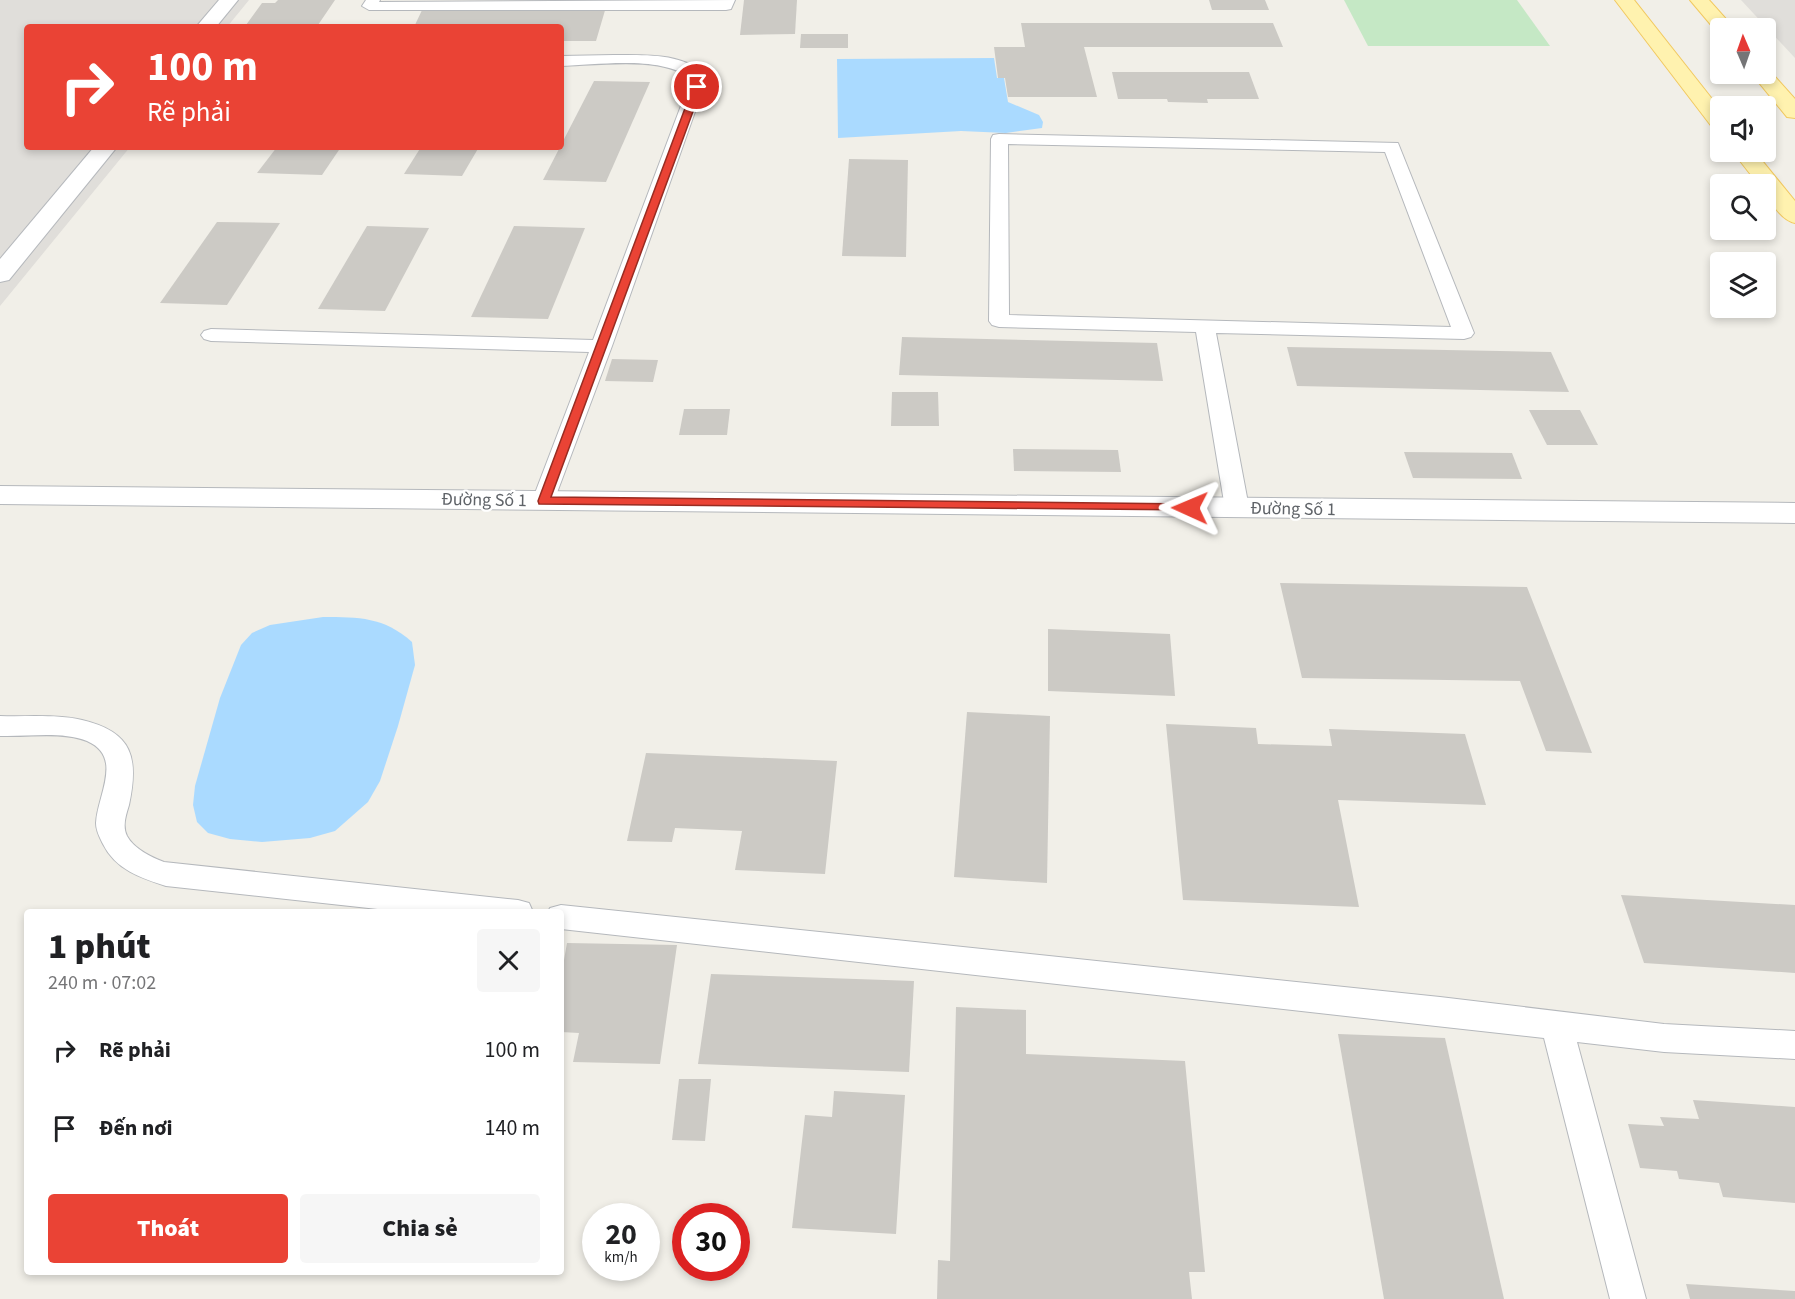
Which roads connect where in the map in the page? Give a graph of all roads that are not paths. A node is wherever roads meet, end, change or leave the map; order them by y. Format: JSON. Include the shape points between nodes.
{"nodes":[{"id":1,"x":229,"y":0,"type":"edge"},
{"id":2,"x":373,"y":0,"type":"edge"},
{"id":3,"x":728,"y":0,"type":"edge"},
{"id":4,"x":1624,"y":0,"type":"edge"},
{"id":5,"x":1699,"y":0,"type":"edge"},
{"id":6,"x":1715,"y":18,"type":"edge"},
{"id":7,"x":209,"y":24,"type":"edge"},
{"id":8,"x":564,"y":62,"type":"edge"},
{"id":9,"x":1771,"y":84,"type":"edge"},
{"id":10,"x":1710,"y":109,"type":"edge"},
{"id":11,"x":1795,"y":112,"type":"edge"},
{"id":12,"x":104,"y":150,"type":"edge"},
{"id":13,"x":1752,"y":162,"type":"edge"},
{"id":14,"x":1795,"y":216,"type":"edge"},
{"id":15,"x":0,"y":275,"type":"edge"},
{"id":16,"x":1205,"y":326,"type":"junction"},
{"id":17,"x":212,"y":335,"type":"dead end"},
{"id":18,"x":602,"y":346,"type":"junction"},
{"id":19,"x":0,"y":495,"type":"edge"},
{"id":20,"x":544,"y":501,"type":"junction"},
{"id":21,"x":1237,"y":508,"type":"junction"},
{"id":22,"x":1795,"y":513,"type":"edge"},
{"id":23,"x":0,"y":726,"type":"edge"},
{"id":24,"x":490,"y":909,"type":"edge"},
{"id":25,"x":564,"y":917,"type":"edge"},
{"id":26,"x":1557,"y":1026,"type":"junction"},
{"id":27,"x":1795,"y":1045,"type":"edge"},
{"id":28,"x":1628,"y":1299,"type":"edge"}],
"edges":[{"from":1,"to":7,"type":"street"},
{"from":2,"to":3,"type":"lane","via":[[369,6],[726,6]]},
{"from":4,"to":10,"type":"main road"},
{"from":5,"to":6,"type":"main road"},
{"from":8,"to":18,"type":"lane","via":[[668,61],[687,67],[699,78]]},
{"from":9,"to":11,"type":"main road"},
{"from":12,"to":15,"type":"street"},
{"from":13,"to":14,"type":"main road"},
{"from":16,"to":16,"type":"lane","via":[[999,321],[999,139],[1392,147],[1464,333]]},
{"from":16,"to":21,"type":"lane"},
{"from":17,"to":18,"type":"lane"},
{"from":18,"to":20,"type":"lane"},
{"from":19,"to":20,"type":"street","name":"Đường Số 1"},
{"from":20,"to":21,"type":"street","name":"Đường Số 1"},
{"from":21,"to":22,"type":"street","name":"Đường Số 1"},
{"from":23,"to":24,"type":"lane","via":[[83,730],[110,743],[122,766],[110,824],[117,844],[145,868],[166,874]]},
{"from":25,"to":26,"type":"lane"},
{"from":26,"to":27,"type":"lane","via":[[1664,1038]]},
{"from":26,"to":28,"type":"lane"}]}
